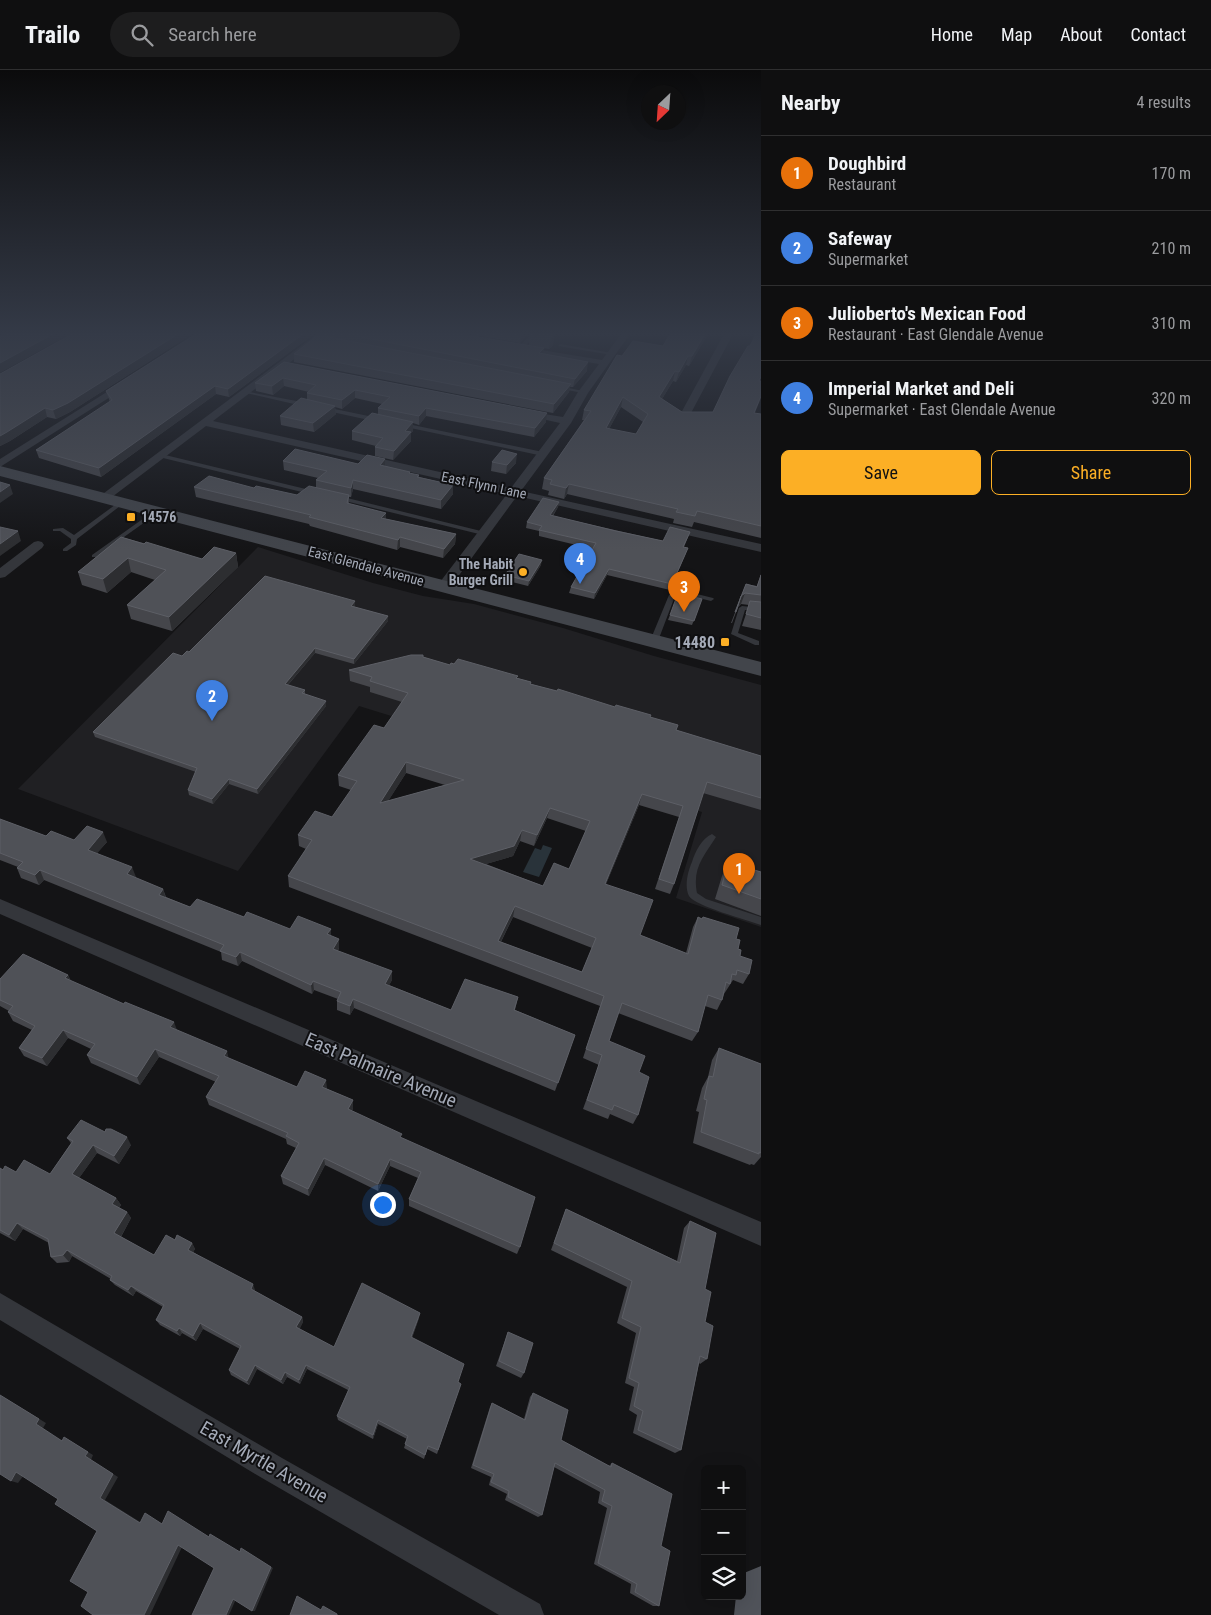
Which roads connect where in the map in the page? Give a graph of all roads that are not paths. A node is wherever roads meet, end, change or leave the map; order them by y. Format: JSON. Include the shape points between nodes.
{"nodes":[{"id":1,"x":91,"y":406,"type":"edge"},
{"id":2,"x":227,"y":406,"type":"edge"},
{"id":3,"x":575,"y":406,"type":"edge"},
{"id":4,"x":690,"y":406,"type":"edge"},
{"id":5,"x":323,"y":408,"type":"edge"},
{"id":6,"x":510,"y":410,"type":"edge"},
{"id":7,"x":686,"y":413,"type":"edge"},
{"id":8,"x":380,"y":420,"type":"edge"},
{"id":9,"x":567,"y":421,"type":"junction"},
{"id":10,"x":206,"y":422,"type":"junction"},
{"id":11,"x":399,"y":424,"type":"edge"},
{"id":12,"x":543,"y":454,"type":"junction"},
{"id":13,"x":161,"y":456,"type":"junction"},
{"id":14,"x":0,"y":464,"type":"edge"},
{"id":15,"x":0,"y":471,"type":"edge"},
{"id":16,"x":514,"y":491,"type":"junction"},
{"id":17,"x":321,"y":494,"type":"edge"},
{"id":18,"x":331,"y":496,"type":"edge"},
{"id":19,"x":112,"y":500,"type":"junction"},
{"id":20,"x":156,"y":512,"type":"junction"},
{"id":21,"x":55,"y":530,"type":"dead end"},
{"id":22,"x":483,"y":533,"type":"junction"},
{"id":23,"x":74,"y":538,"type":"junction"},
{"id":24,"x":38,"y":545,"type":"dead end"},
{"id":25,"x":761,"y":548,"type":"edge"},
{"id":26,"x":65,"y":550,"type":"dead end"},
{"id":27,"x":94,"y":556,"type":"edge"},
{"id":28,"x":0,"y":574,"type":"edge"},
{"id":29,"x":444,"y":586,"type":"junction"},
{"id":30,"x":711,"y":599,"type":"dead end"},
{"id":31,"x":761,"y":610,"type":"edge"},
{"id":32,"x":654,"y":641,"type":"junction"},
{"id":33,"x":757,"y":644,"type":"dead end"},
{"id":34,"x":761,"y":669,"type":"edge"},
{"id":35,"x":712,"y":837,"type":"dead end"},
{"id":36,"x":0,"y":906,"type":"edge"},
{"id":37,"x":761,"y":921,"type":"edge"},
{"id":38,"x":761,"y":1234,"type":"edge"},
{"id":39,"x":0,"y":1306,"type":"edge"},
{"id":40,"x":761,"y":1590,"type":"edge"},
{"id":41,"x":529,"y":1615,"type":"edge"},
{"id":42,"x":758,"y":1615,"type":"edge"}],
"edges":[{"from":1,"to":14,"type":"street"},
{"from":2,"to":10,"type":"street"},
{"from":3,"to":9,"type":"street"},
{"from":4,"to":7,"type":"street"},
{"from":5,"to":8,"type":"lane"},
{"from":6,"to":9,"type":"street"},
{"from":9,"to":12,"type":"street"},
{"from":10,"to":13,"type":"street"},
{"from":10,"to":16,"type":"street","name":"East Flynn Lane"},
{"from":11,"to":12,"type":"lane"},
{"from":12,"to":16,"type":"street"},
{"from":13,"to":17,"type":"lane"},
{"from":13,"to":19,"type":"street"},
{"from":15,"to":19,"type":"main road","name":"East Glendale Avenue"},
{"from":16,"to":22,"type":"street"},
{"from":16,"to":25,"type":"street","name":"East Flynn Lane"},
{"from":18,"to":22,"type":"lane"},
{"from":19,"to":20,"type":"main road","name":"East Glendale Avenue"},
{"from":19,"to":23,"type":"lane"},
{"from":20,"to":27,"type":"lane"},
{"from":20,"to":29,"type":"main road","name":"East Glendale Avenue"},
{"from":21,"to":23,"type":"lane","via":[[62,529]]},
{"from":22,"to":29,"type":"street"},
{"from":23,"to":26,"type":"lane","via":[[74,544]]},
{"from":24,"to":28,"type":"street"},
{"from":29,"to":32,"type":"main road","name":"East Glendale Avenue"},
{"from":30,"to":32,"type":"lane","via":[[677,592],[672,595]]},
{"from":31,"to":33,"type":"lane","via":[[742,608],[734,634]]},
{"from":32,"to":34,"type":"main road","name":"East Glendale Avenue"},
{"from":35,"to":37,"type":"lane","via":[[700,851],[690,884],[693,895],[703,902]]},
{"from":36,"to":38,"type":"street","name":"East Palmaire Avenue"},
{"from":39,"to":41,"type":"street","name":"East Myrtle Avenue","via":[[272,1468]]},
{"from":40,"to":42,"type":"main road"}]}
